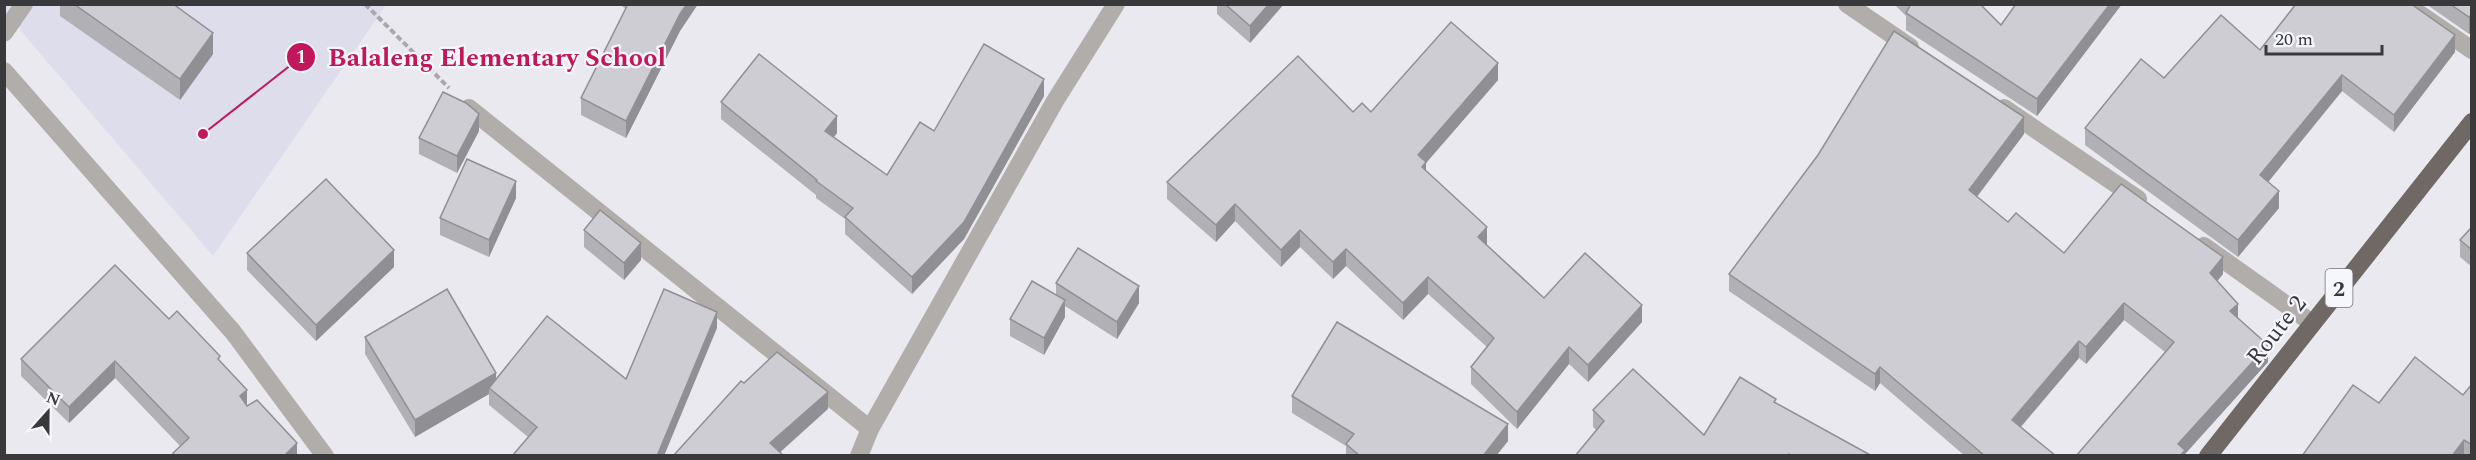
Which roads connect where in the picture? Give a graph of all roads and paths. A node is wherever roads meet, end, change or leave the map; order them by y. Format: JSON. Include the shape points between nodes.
{"nodes":[{"id":1,"x":24,"y":4,"type":"edge"},
{"id":2,"x":365,"y":4,"type":"edge"},
{"id":3,"x":1116,"y":4,"type":"edge"},
{"id":4,"x":1847,"y":4,"type":"edge"},
{"id":5,"x":2405,"y":4,"type":"edge"},
{"id":6,"x":4,"y":33,"type":"edge"},
{"id":7,"x":2472,"y":50,"type":"edge"},
{"id":8,"x":1926,"y":58,"type":"edge"},
{"id":9,"x":4,"y":71,"type":"edge"},
{"id":10,"x":1984,"y":95,"type":"edge"},
{"id":11,"x":469,"y":108,"type":"joint"},
{"id":12,"x":2472,"y":122,"type":"edge"},
{"id":13,"x":2150,"y":207,"type":"edge"},
{"id":14,"x":2188,"y":234,"type":"edge"},
{"id":15,"x":2312,"y":323,"type":"junction"},
{"id":16,"x":870,"y":429,"type":"junction"},
{"id":17,"x":325,"y":456,"type":"edge"},
{"id":18,"x":859,"y":456,"type":"edge"},
{"id":19,"x":2208,"y":456,"type":"edge"}],
"edges":[{"from":1,"to":6,"type":"street"},
{"from":2,"to":11,"type":"path"},
{"from":3,"to":16,"type":"street","via":[[1055,101]]},
{"from":4,"to":8,"type":"street"},
{"from":5,"to":7,"type":"street"},
{"from":9,"to":17,"type":"street","via":[[233,332]]},
{"from":10,"to":13,"type":"street"},
{"from":11,"to":16,"type":"street"},
{"from":12,"to":15,"type":"highway","name":"Route 2","number":"2"},
{"from":14,"to":15,"type":"street"},
{"from":15,"to":19,"type":"highway","name":"Route 2","number":"2"},
{"from":16,"to":18,"type":"street"}]}
